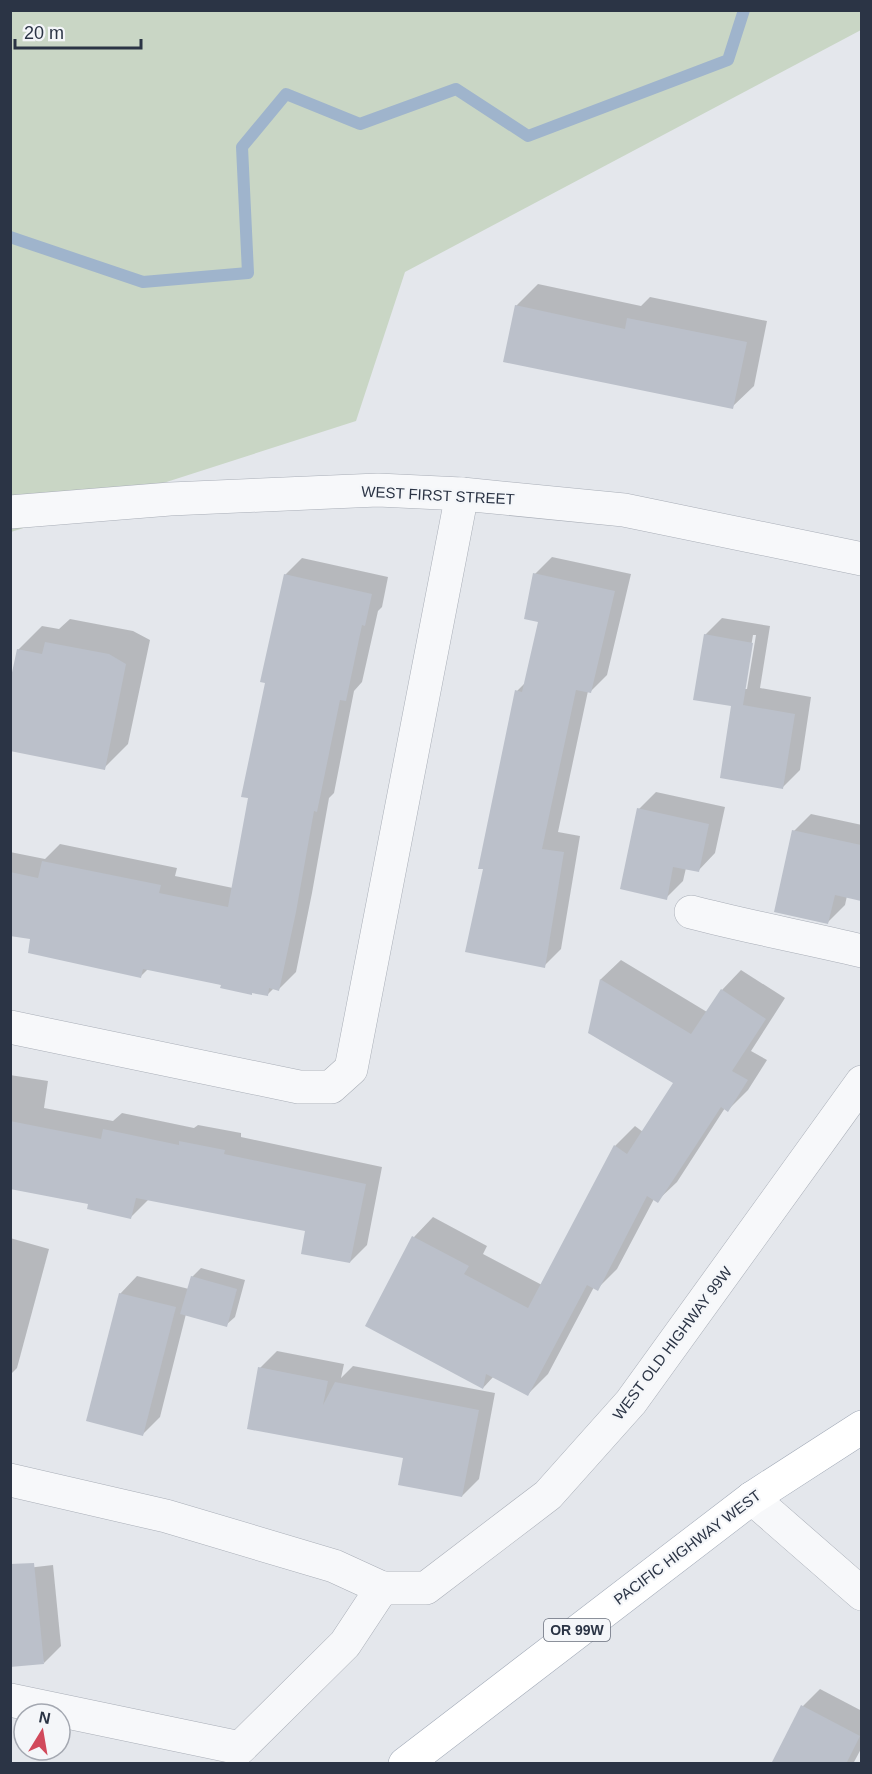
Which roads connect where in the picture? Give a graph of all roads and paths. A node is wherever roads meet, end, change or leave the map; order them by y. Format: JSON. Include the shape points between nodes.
{"nodes":[{"id":1,"x":462,"y":494,"type":"junction"},
{"id":2,"x":10,"y":512,"type":"edge"},
{"id":3,"x":861,"y":559,"type":"edge"},
{"id":4,"x":691,"y":912,"type":"dead end"},
{"id":5,"x":861,"y":951,"type":"edge"},
{"id":6,"x":10,"y":1027,"type":"edge"},
{"id":7,"x":861,"y":1082,"type":"edge"},
{"id":8,"x":861,"y":1427,"type":"edge"},
{"id":9,"x":10,"y":1480,"type":"edge"},
{"id":10,"x":752,"y":1498,"type":"junction"},
{"id":11,"x":382,"y":1588,"type":"junction"},
{"id":12,"x":861,"y":1594,"type":"edge"},
{"id":13,"x":10,"y":1700,"type":"edge"},
{"id":14,"x":405,"y":1764,"type":"edge"}],
"edges":[{"from":1,"to":2,"type":"street","name":"WEST FIRST STREET","via":[[378,490],[170,499]]},
{"from":1,"to":3,"type":"street","name":"WEST FIRST STREET","via":[[624,510]]},
{"from":1,"to":6,"type":"street","via":[[351,1069],[331,1087],[299,1087]]},
{"from":4,"to":5,"type":"street"},
{"from":7,"to":11,"type":"street","name":"WEST OLD HIGHWAY 99W","via":[[631,1402],[548,1495],[426,1588]]},
{"from":8,"to":10,"type":"main road","name":"PACIFIC HIGHWAY WEST","number":"OR 99W"},
{"from":9,"to":11,"type":"street","via":[[166,1516],[334,1566]]},
{"from":10,"to":12,"type":"street"},
{"from":10,"to":14,"type":"main road","name":"PACIFIC HIGHWAY WEST","number":"OR 99W"},
{"from":11,"to":13,"type":"street","via":[[345,1644],[240,1748]]}]}
